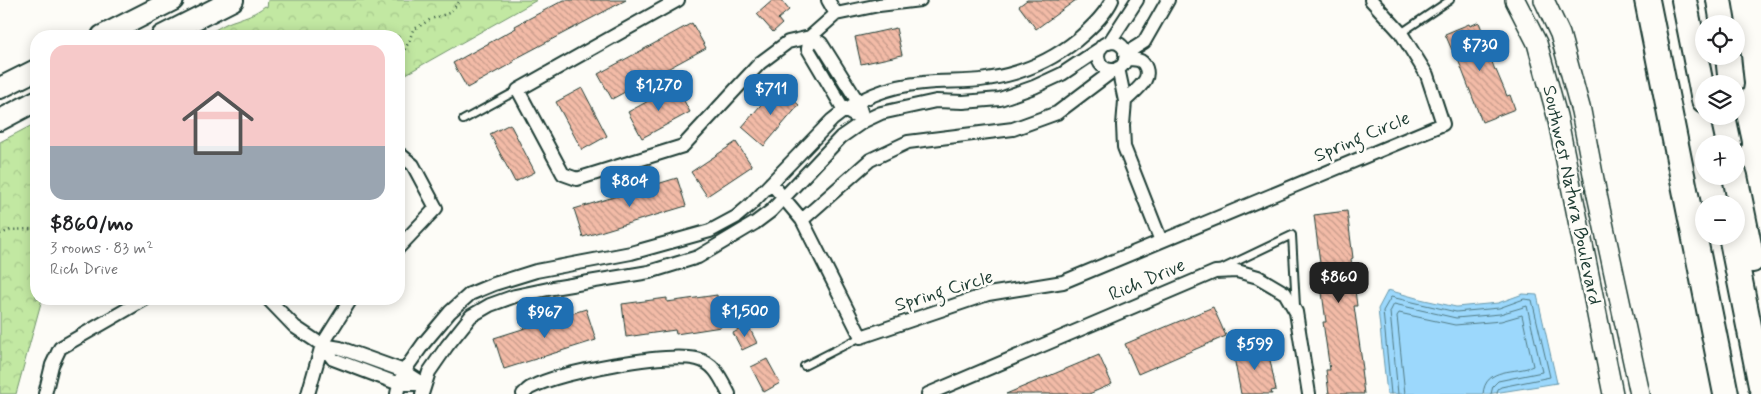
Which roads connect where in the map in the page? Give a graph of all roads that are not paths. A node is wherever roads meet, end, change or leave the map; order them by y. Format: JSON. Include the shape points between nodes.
{"nodes":[{"id":1,"x":172,"y":0,"type":"edge"},
{"id":2,"x":233,"y":0,"type":"edge"},
{"id":3,"x":678,"y":0,"type":"edge"},
{"id":4,"x":828,"y":0,"type":"edge"},
{"id":5,"x":920,"y":0,"type":"edge"},
{"id":6,"x":1112,"y":0,"type":"edge"},
{"id":7,"x":1138,"y":0,"type":"edge"},
{"id":8,"x":1168,"y":0,"type":"edge"},
{"id":9,"x":1371,"y":0,"type":"edge"},
{"id":10,"x":1450,"y":0,"type":"edge"},
{"id":11,"x":1515,"y":0,"type":"edge"},
{"id":12,"x":1544,"y":0,"type":"edge"},
{"id":13,"x":1647,"y":0,"type":"edge"},
{"id":14,"x":1662,"y":0,"type":"edge"},
{"id":15,"x":1684,"y":0,"type":"edge"},
{"id":16,"x":1700,"y":0,"type":"edge"},
{"id":17,"x":1719,"y":0,"type":"edge"},
{"id":18,"x":836,"y":14,"type":"junction"},
{"id":19,"x":1703,"y":15,"type":"edge"},
{"id":20,"x":1722,"y":15,"type":"edge"},
{"id":21,"x":114,"y":30,"type":"edge"},
{"id":22,"x":174,"y":30,"type":"edge"},
{"id":23,"x":1089,"y":30,"type":"junction"},
{"id":24,"x":1402,"y":33,"type":"junction"},
{"id":25,"x":810,"y":38,"type":"junction"},
{"id":26,"x":1104,"y":46,"type":"junction"},
{"id":27,"x":1121,"y":63,"type":"junction"},
{"id":28,"x":30,"y":73,"type":"edge"},
{"id":29,"x":1699,"y":75,"type":"edge"},
{"id":30,"x":0,"y":88,"type":"edge"},
{"id":31,"x":518,"y":90,"type":"junction"},
{"id":32,"x":1125,"y":101,"type":"junction"},
{"id":33,"x":858,"y":102,"type":"junction"},
{"id":34,"x":30,"y":104,"type":"edge"},
{"id":35,"x":844,"y":110,"type":"junction"},
{"id":36,"x":0,"y":120,"type":"edge"},
{"id":37,"x":463,"y":120,"type":"dead end"},
{"id":38,"x":864,"y":121,"type":"junction"},
{"id":39,"x":405,"y":158,"type":"edge"},
{"id":40,"x":770,"y":183,"type":"junction"},
{"id":41,"x":1737,"y":185,"type":"edge"},
{"id":42,"x":1701,"y":195,"type":"edge"},
{"id":43,"x":784,"y":198,"type":"junction"},
{"id":44,"x":802,"y":220,"type":"junction"},
{"id":45,"x":405,"y":241,"type":"edge"},
{"id":46,"x":1161,"y":241,"type":"junction"},
{"id":47,"x":1711,"y":245,"type":"edge"},
{"id":48,"x":1733,"y":245,"type":"edge"},
{"id":49,"x":1215,"y":272,"type":"junction"},
{"id":50,"x":135,"y":305,"type":"edge"},
{"id":51,"x":274,"y":305,"type":"edge"},
{"id":52,"x":347,"y":305,"type":"edge"},
{"id":53,"x":1761,"y":306,"type":"edge"},
{"id":54,"x":1296,"y":312,"type":"junction"},
{"id":55,"x":861,"y":337,"type":"junction"},
{"id":56,"x":322,"y":345,"type":"junction"},
{"id":57,"x":804,"y":366,"type":"dead end"},
{"id":58,"x":404,"y":371,"type":"junction"},
{"id":59,"x":1761,"y":386,"type":"edge"},
{"id":60,"x":398,"y":389,"type":"edge"},
{"id":61,"x":423,"y":389,"type":"edge"},
{"id":62,"x":45,"y":394,"type":"edge"},
{"id":63,"x":308,"y":394,"type":"edge"},
{"id":64,"x":523,"y":394,"type":"edge"},
{"id":65,"x":729,"y":394,"type":"edge"},
{"id":66,"x":928,"y":394,"type":"edge"},
{"id":67,"x":1309,"y":394,"type":"edge"},
{"id":68,"x":1613,"y":394,"type":"edge"},
{"id":69,"x":1640,"y":394,"type":"edge"},
{"id":70,"x":1726,"y":394,"type":"edge"},
{"id":71,"x":1741,"y":394,"type":"edge"}],
"edges":[{"from":1,"to":21,"type":"main road"},
{"from":2,"to":22,"type":"main road"},
{"from":3,"to":31,"type":"street"},
{"from":4,"to":18,"type":"street"},
{"from":5,"to":18,"type":"street"},
{"from":6,"to":23,"type":"street"},
{"from":7,"to":26,"type":"street"},
{"from":8,"to":27,"type":"street","via":[[1144,42]]},
{"from":9,"to":24,"type":"street","name":"Spring Circle"},
{"from":10,"to":24,"type":"lane"},
{"from":11,"to":68,"type":"street","name":"Southwest Natura Boulevard","via":[[1537,43],[1557,116]]},
{"from":12,"to":69,"type":"street","name":"Southwest Natura Boulevard","via":[[1560,34],[1581,111]]},
{"from":13,"to":70,"type":"highway"},
{"from":14,"to":42,"type":"highway"},
{"from":15,"to":29,"type":"highway"},
{"from":16,"to":19,"type":"highway"},
{"from":17,"to":20,"type":"highway"},
{"from":18,"to":25,"type":"street"},
{"from":23,"to":26,"type":"street"},
{"from":23,"to":33,"type":"street","via":[[1043,63],[1015,72],[986,80],[923,82],[886,90]]},
{"from":24,"to":46,"type":"street","name":"Spring Circle","via":[[1427,75],[1443,124]]},
{"from":25,"to":31,"type":"street","via":[[788,42],[760,63],[683,146],[577,180],[562,174]]},
{"from":25,"to":33,"type":"street","via":[[820,43]]},
{"from":25,"to":35,"type":"street","via":[[808,49]]},
{"from":26,"to":27,"type":"street","via":[[1116,43],[1121,46]]},
{"from":26,"to":27,"type":"street","via":[[1098,53],[1099,62],[1105,68]]},
{"from":26,"to":38,"type":"street","via":[[1062,74],[1000,99],[936,101],[881,113]]},
{"from":27,"to":32,"type":"street"},
{"from":27,"to":32,"type":"street","via":[[1138,60],[1146,67],[1147,74]]},
{"from":27,"to":44,"type":"street","via":[[1057,113],[1012,129],[908,142],[870,160]]},
{"from":28,"to":30,"type":"main road"},
{"from":31,"to":37,"type":"lane"},
{"from":32,"to":46,"type":"street","via":[[1124,147]]},
{"from":33,"to":35,"type":"street"},
{"from":33,"to":38,"type":"street"},
{"from":34,"to":36,"type":"main road"},
{"from":35,"to":38,"type":"street"},
{"from":35,"to":40,"type":"street"},
{"from":38,"to":43,"type":"street","via":[[841,137]]},
{"from":39,"to":45,"type":"street","via":[[413,165],[436,208]]},
{"from":40,"to":43,"type":"street"},
{"from":40,"to":58,"type":"street","via":[[736,217],[710,231],[631,253],[536,271],[470,294],[450,312]]},
{"from":41,"to":53,"type":"highway"},
{"from":43,"to":44,"type":"street"},
{"from":43,"to":61,"type":"street","via":[[755,224],[698,257],[649,272],[553,288],[490,305],[472,316],[429,372]]},
{"from":44,"to":55,"type":"street"},
{"from":46,"to":55,"type":"street","name":"Spring Circle","via":[[1063,282],[988,294]]},
{"from":47,"to":71,"type":"highway"},
{"from":48,"to":59,"type":"highway"},
{"from":49,"to":54,"type":"street","name":"Rich Drive","via":[[1238,271],[1258,277],[1285,293]]},
{"from":49,"to":54,"type":"lane","via":[[1292,235]]},
{"from":49,"to":66,"type":"street","name":"Rich Drive"},
{"from":50,"to":62,"type":"street","via":[[60,348]]},
{"from":51,"to":56,"type":"street","via":[[295,327]]},
{"from":52,"to":56,"type":"street"},
{"from":54,"to":67,"type":"street","name":"Rich Drive"},
{"from":55,"to":57,"type":"lane"},
{"from":56,"to":58,"type":"street","via":[[340,348]]},
{"from":56,"to":60,"type":"street","via":[[333,359]]},
{"from":56,"to":63,"type":"street"},
{"from":58,"to":60,"type":"street"},
{"from":58,"to":61,"type":"street"},
{"from":60,"to":61,"type":"street"},
{"from":64,"to":65,"type":"street","via":[[530,387],[568,374],[666,357],[698,359],[714,366]]}]}
